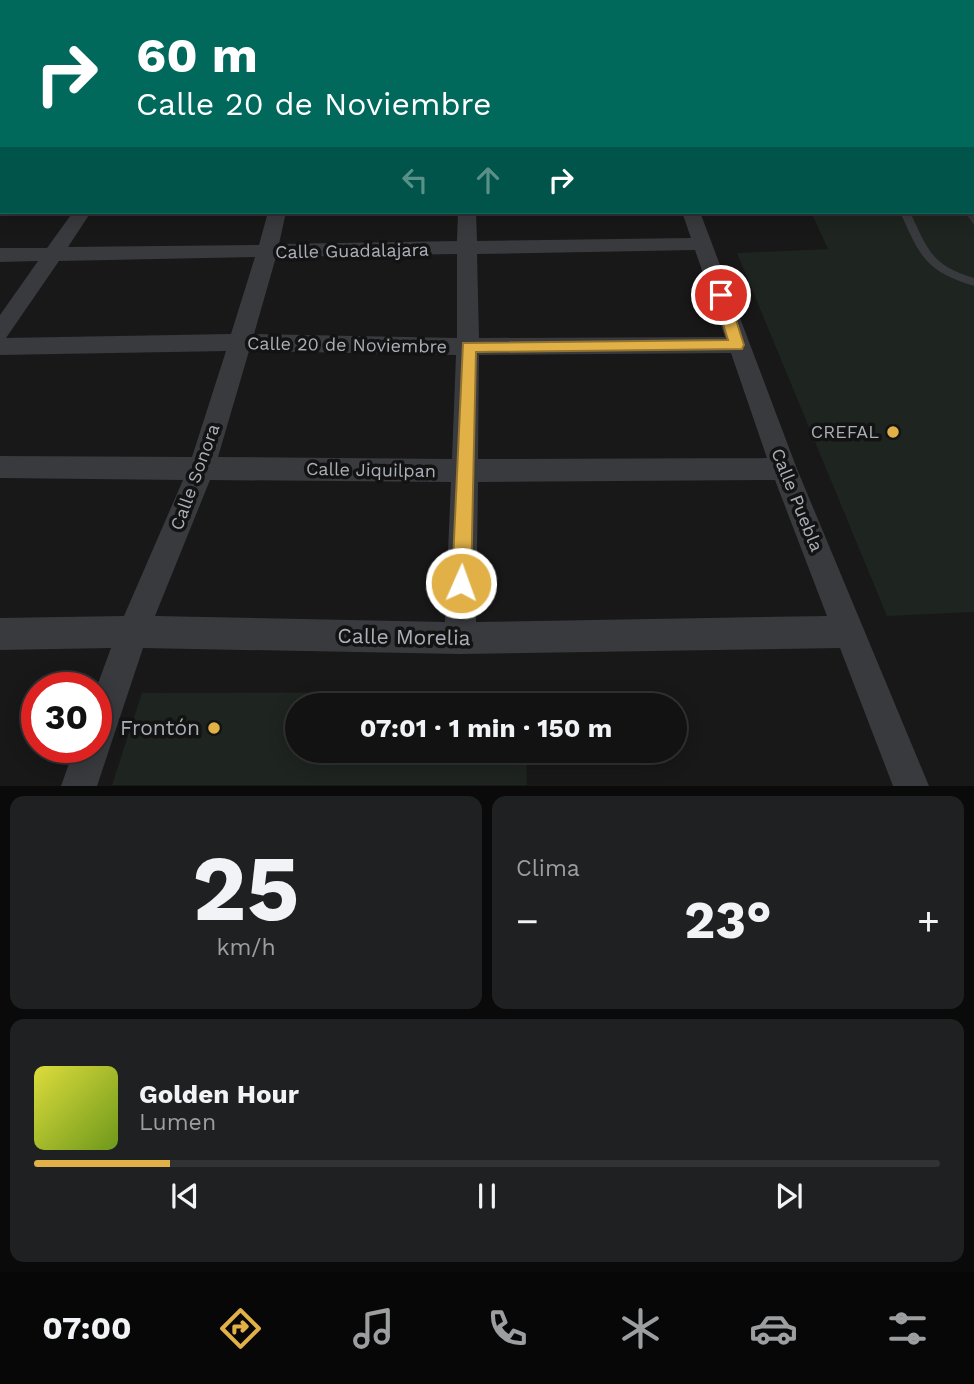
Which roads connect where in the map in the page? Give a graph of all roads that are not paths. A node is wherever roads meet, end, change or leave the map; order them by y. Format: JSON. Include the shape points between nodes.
{"nodes":[{"id":1,"x":81,"y":214,"type":"edge"},
{"id":2,"x":277,"y":214,"type":"edge"},
{"id":3,"x":467,"y":214,"type":"edge"},
{"id":4,"x":692,"y":214,"type":"edge"},
{"id":5,"x":906,"y":214,"type":"edge"},
{"id":6,"x":704,"y":244,"type":"junction"},
{"id":7,"x":469,"y":248,"type":"junction"},
{"id":8,"x":267,"y":253,"type":"junction"},
{"id":9,"x":0,"y":255,"type":"edge"},
{"id":10,"x":53,"y":255,"type":"junction"},
{"id":11,"x":974,"y":282,"type":"edge"},
{"id":12,"x":0,"y":332,"type":"edge"},
{"id":13,"x":238,"y":342,"type":"junction"},
{"id":14,"x":737,"y":345,"type":"junction"},
{"id":15,"x":468,"y":347,"type":"junction"},
{"id":16,"x":0,"y":348,"type":"edge"},
{"id":17,"x":0,"y":467,"type":"edge"},
{"id":18,"x":202,"y":468,"type":"junction"},
{"id":19,"x":784,"y":469,"type":"junction"},
{"id":20,"x":465,"y":471,"type":"junction"},
{"id":21,"x":133,"y":632,"type":"junction"},
{"id":22,"x":850,"y":632,"type":"junction"},
{"id":23,"x":0,"y":634,"type":"edge"},
{"id":24,"x":460,"y":638,"type":"junction"},
{"id":25,"x":112,"y":692,"type":"edge"},
{"id":26,"x":87,"y":763,"type":"edge"},
{"id":27,"x":79,"y":786,"type":"edge"},
{"id":28,"x":911,"y":786,"type":"edge"}],
"edges":[{"from":1,"to":10,"type":"street"},
{"from":2,"to":8,"type":"street","name":"Calle Sonora"},
{"from":3,"to":7,"type":"street"},
{"from":4,"to":6,"type":"street","name":"Calle Puebla"},
{"from":5,"to":11,"type":"lane","via":[[925,257],[945,273]]},
{"from":6,"to":7,"type":"street","name":"Calle Guadalajara"},
{"from":6,"to":14,"type":"street","name":"Calle Puebla"},
{"from":7,"to":8,"type":"street","name":"Calle Guadalajara"},
{"from":7,"to":15,"type":"street"},
{"from":8,"to":10,"type":"street","name":"Calle Guadalajara"},
{"from":8,"to":13,"type":"street","name":"Calle Sonora"},
{"from":9,"to":10,"type":"street","name":"Calle Guadalajara"},
{"from":10,"to":12,"type":"street"},
{"from":13,"to":15,"type":"street","name":"Calle 20 de Noviembre"},
{"from":13,"to":16,"type":"street","name":"Calle 20 de Noviembre"},
{"from":13,"to":18,"type":"street","name":"Calle Sonora"},
{"from":14,"to":15,"type":"street","name":"Calle 20 de Noviembre"},
{"from":14,"to":19,"type":"street","name":"Calle Puebla"},
{"from":15,"to":20,"type":"street"},
{"from":17,"to":18,"type":"street","name":"Calle Jiquilpan"},
{"from":18,"to":20,"type":"street","name":"Calle Jiquilpan"},
{"from":18,"to":21,"type":"street","name":"Calle Sonora"},
{"from":19,"to":20,"type":"street","name":"Calle Jiquilpan"},
{"from":19,"to":22,"type":"street","name":"Calle Puebla"},
{"from":20,"to":24,"type":"street"},
{"from":21,"to":23,"type":"street","name":"Calle Morelia"},
{"from":21,"to":24,"type":"street","name":"Calle Morelia"},
{"from":21,"to":25,"type":"street","name":"Calle Sonora"},
{"from":22,"to":24,"type":"street","name":"Calle Morelia"},
{"from":22,"to":28,"type":"street","name":"Calle Puebla"},
{"from":26,"to":27,"type":"street"}]}
